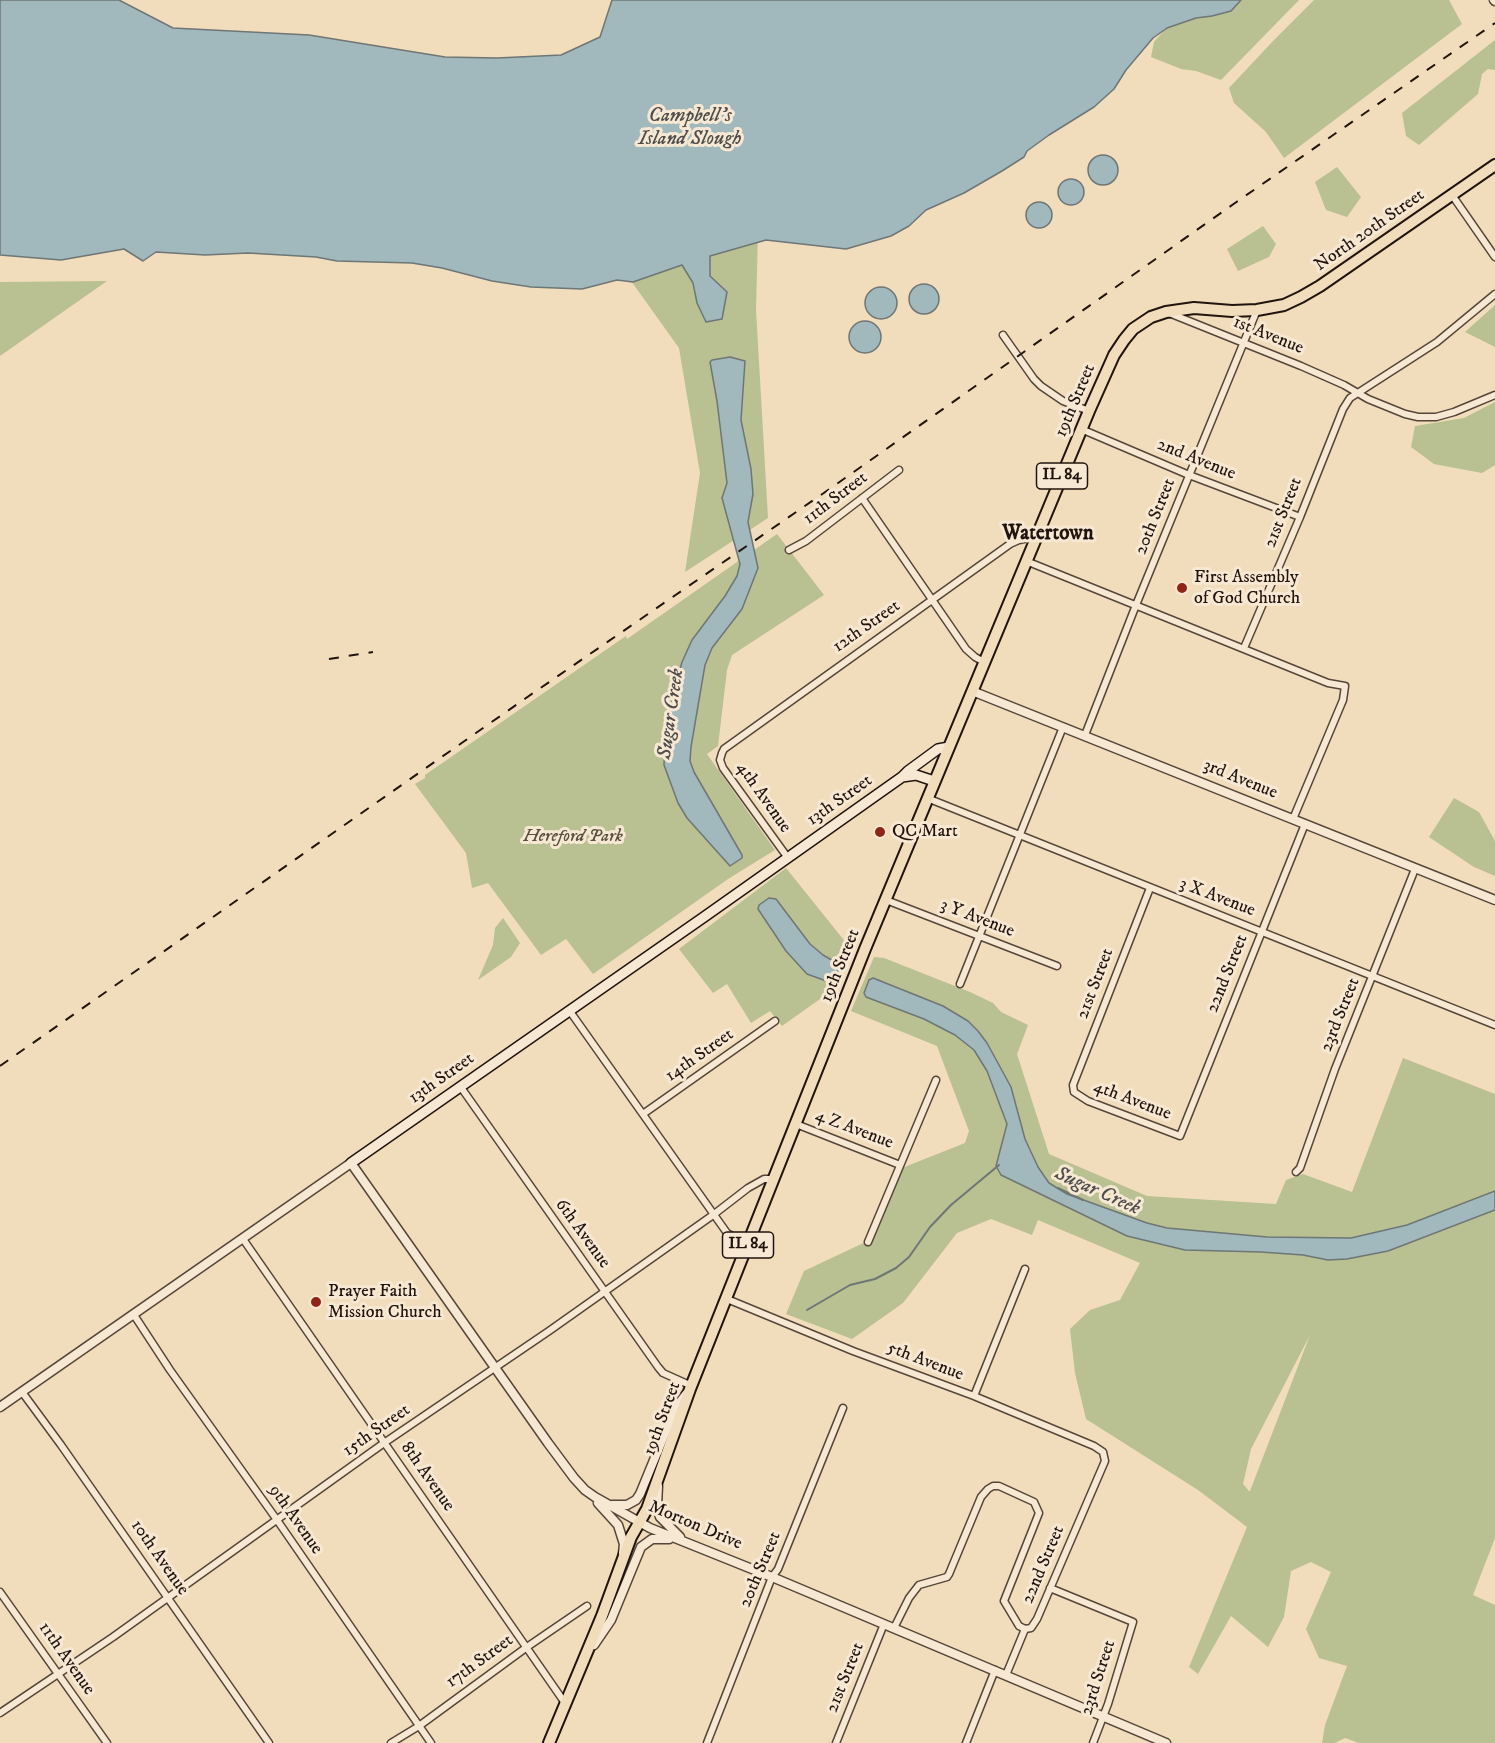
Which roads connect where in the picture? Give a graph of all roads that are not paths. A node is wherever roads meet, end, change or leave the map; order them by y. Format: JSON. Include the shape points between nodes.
{"nodes":[{"id":1,"x":1495,"y":165,"type":"edge"},
{"id":2,"x":1452,"y":195,"type":"junction"},
{"id":3,"x":1495,"y":257,"type":"edge"},
{"id":4,"x":1495,"y":294,"type":"edge"},
{"id":5,"x":1257,"y":310,"type":"junction"},
{"id":6,"x":1166,"y":312,"type":"junction"},
{"id":7,"x":1003,"y":335,"type":"dead end"},
{"id":8,"x":1243,"y":343,"type":"junction"},
{"id":9,"x":1357,"y":393,"type":"junction"},
{"id":10,"x":1495,"y":395,"type":"edge"},
{"id":11,"x":1089,"y":411,"type":"junction"},
{"id":12,"x":1082,"y":429,"type":"junction"},
{"id":13,"x":899,"y":470,"type":"dead end"},
{"id":14,"x":1189,"y":475,"type":"junction"},
{"id":15,"x":862,"y":498,"type":"junction"},
{"id":16,"x":1300,"y":517,"type":"junction"},
{"id":17,"x":1037,"y":536,"type":"junction"},
{"id":18,"x":789,"y":550,"type":"dead end"},
{"id":19,"x":1026,"y":561,"type":"junction"},
{"id":20,"x":933,"y":599,"type":"junction"},
{"id":21,"x":1136,"y":605,"type":"junction"},
{"id":22,"x":1244,"y":648,"type":"junction"},
{"id":23,"x":984,"y":662,"type":"junction"},
{"id":24,"x":972,"y":691,"type":"junction"},
{"id":25,"x":1063,"y":727,"type":"junction"},
{"id":26,"x":1085,"y":735,"type":"junction"},
{"id":27,"x":949,"y":747,"type":"junction"},
{"id":28,"x":722,"y":753,"type":"joint"},
{"id":29,"x":902,"y":777,"type":"junction"},
{"id":30,"x":934,"y":781,"type":"junction"},
{"id":31,"x":927,"y":798,"type":"junction"},
{"id":32,"x":1293,"y":819,"type":"junction"},
{"id":33,"x":1305,"y":824,"type":"junction"},
{"id":34,"x":1020,"y":834,"type":"junction"},
{"id":35,"x":788,"y":858,"type":"junction"},
{"id":36,"x":1415,"y":869,"type":"junction"},
{"id":37,"x":1150,"y":888,"type":"junction"},
{"id":38,"x":886,"y":900,"type":"junction"},
{"id":39,"x":1495,"y":900,"type":"edge"},
{"id":40,"x":1261,"y":932,"type":"junction"},
{"id":41,"x":979,"y":936,"type":"junction"},
{"id":42,"x":1057,"y":966,"type":"dead end"},
{"id":43,"x":1372,"y":976,"type":"junction"},
{"id":44,"x":960,"y":984,"type":"dead end"},
{"id":45,"x":569,"y":1010,"type":"junction"},
{"id":46,"x":774,"y":1021,"type":"dead end"},
{"id":47,"x":1495,"y":1025,"type":"edge"},
{"id":48,"x":936,"y":1080,"type":"dead end"},
{"id":49,"x":460,"y":1086,"type":"junction"},
{"id":50,"x":1074,"y":1092,"type":"joint"},
{"id":51,"x":643,"y":1114,"type":"junction"},
{"id":52,"x":796,"y":1124,"type":"junction"},
{"id":53,"x":1180,"y":1136,"type":"joint"},
{"id":54,"x":351,"y":1163,"type":"junction"},
{"id":55,"x":900,"y":1165,"type":"junction"},
{"id":56,"x":1296,"y":1172,"type":"dead end"},
{"id":57,"x":774,"y":1179,"type":"junction"},
{"id":58,"x":713,"y":1215,"type":"junction"},
{"id":59,"x":243,"y":1239,"type":"junction"},
{"id":60,"x":868,"y":1242,"type":"dead end"},
{"id":61,"x":748,"y":1245,"type":"junction"},
{"id":62,"x":1025,"y":1269,"type":"dead end"},
{"id":63,"x":605,"y":1291,"type":"junction"},
{"id":64,"x":727,"y":1299,"type":"junction"},
{"id":65,"x":134,"y":1315,"type":"junction"},
{"id":66,"x":494,"y":1368,"type":"junction"},
{"id":67,"x":691,"y":1388,"type":"junction"},
{"id":68,"x":22,"y":1392,"type":"junction"},
{"id":69,"x":974,"y":1396,"type":"junction"},
{"id":70,"x":0,"y":1407,"type":"edge"},
{"id":71,"x":843,"y":1408,"type":"dead end"},
{"id":72,"x":384,"y":1443,"type":"junction"},
{"id":73,"x":1105,"y":1461,"type":"joint"},
{"id":74,"x":658,"y":1481,"type":"junction"},
{"id":75,"x":585,"y":1490,"type":"junction"},
{"id":76,"x":606,"y":1504,"type":"junction"},
{"id":77,"x":277,"y":1520,"type":"junction"},
{"id":78,"x":640,"y":1521,"type":"junction"},
{"id":79,"x":683,"y":1540,"type":"junction"},
{"id":80,"x":622,"y":1560,"type":"junction"},
{"id":81,"x":772,"y":1577,"type":"junction"},
{"id":82,"x":1050,"y":1588,"type":"junction"},
{"id":83,"x":0,"y":1592,"type":"edge"},
{"id":84,"x":168,"y":1598,"type":"junction"},
{"id":85,"x":587,"y":1606,"type":"dead end"},
{"id":86,"x":884,"y":1624,"type":"junction"},
{"id":87,"x":894,"y":1628,"type":"junction"},
{"id":88,"x":1025,"y":1629,"type":"junction"},
{"id":89,"x":527,"y":1647,"type":"junction"},
{"id":90,"x":583,"y":1660,"type":"junction"},
{"id":91,"x":995,"y":1670,"type":"junction"},
{"id":92,"x":58,"y":1673,"type":"junction"},
{"id":93,"x":1006,"y":1675,"type":"junction"},
{"id":94,"x":565,"y":1703,"type":"junction"},
{"id":95,"x":0,"y":1713,"type":"edge"},
{"id":96,"x":1103,"y":1716,"type":"junction"},
{"id":97,"x":419,"y":1725,"type":"junction"},
{"id":98,"x":107,"y":1743,"type":"edge"},
{"id":99,"x":269,"y":1743,"type":"edge"},
{"id":100,"x":391,"y":1743,"type":"edge"},
{"id":101,"x":431,"y":1743,"type":"edge"},
{"id":102,"x":549,"y":1743,"type":"edge"},
{"id":103,"x":707,"y":1743,"type":"edge"},
{"id":104,"x":836,"y":1743,"type":"edge"},
{"id":105,"x":966,"y":1743,"type":"edge"},
{"id":106,"x":1093,"y":1743,"type":"edge"},
{"id":107,"x":1166,"y":1743,"type":"edge"}],
"edges":[{"from":1,"to":2,"type":"main road","name":"North 20th Street","number":"IL 84"},
{"from":2,"to":3,"type":"street"},
{"from":2,"to":5,"type":"main road","name":"North 20th Street","number":"IL 84","via":[[1320,286],[1284,305]]},
{"from":4,"to":9,"type":"street","via":[[1437,342]]},
{"from":5,"to":6,"type":"main road","name":"19th Street","number":"IL 84","via":[[1194,308]]},
{"from":5,"to":8,"type":"street","name":"20th Street"},
{"from":6,"to":8,"type":"street","name":"1st Avenue"},
{"from":6,"to":11,"type":"main road","name":"19th Street","number":"IL 84","via":[[1143,322],[1124,340]]},
{"from":7,"to":11,"type":"street","via":[[1041,386],[1063,401]]},
{"from":8,"to":9,"type":"street","name":"1st Avenue"},
{"from":8,"to":14,"type":"street","name":"20th Street"},
{"from":9,"to":10,"type":"street","name":"1st Avenue","via":[[1418,417],[1454,412]]},
{"from":9,"to":16,"type":"street","name":"21st Street","via":[[1343,408]]},
{"from":11,"to":12,"type":"main road","name":"19th Street","number":"IL 84"},
{"from":12,"to":14,"type":"street","name":"2nd Avenue"},
{"from":12,"to":17,"type":"main road","name":"19th Street","number":"IL 84"},
{"from":13,"to":15,"type":"street","name":"11th Street"},
{"from":14,"to":16,"type":"street","name":"2nd Avenue"},
{"from":14,"to":21,"type":"street","name":"20th Street"},
{"from":15,"to":18,"type":"street","name":"11th Street"},
{"from":15,"to":20,"type":"street"},
{"from":16,"to":22,"type":"street","name":"21st Street"},
{"from":17,"to":19,"type":"main road","name":"19th Street","number":"IL 84"},
{"from":17,"to":20,"type":"street","name":"12th Street","via":[[1010,544]]},
{"from":19,"to":21,"type":"street"},
{"from":19,"to":23,"type":"main road","name":"19th Street","number":"IL 84"},
{"from":20,"to":23,"type":"street","via":[[968,651]]},
{"from":20,"to":28,"type":"street","name":"12th Street","via":[[731,742]]},
{"from":21,"to":22,"type":"street"},
{"from":21,"to":26,"type":"street","name":"20th Street"},
{"from":22,"to":32,"type":"street","via":[[1328,683],[1345,686],[1343,700]]},
{"from":23,"to":24,"type":"main road","name":"19th Street","number":"IL 84"},
{"from":24,"to":25,"type":"street","name":"3rd Avenue"},
{"from":24,"to":27,"type":"main road","name":"19th Street","number":"IL 84"},
{"from":25,"to":26,"type":"street","name":"3rd Avenue"},
{"from":25,"to":34,"type":"street"},
{"from":26,"to":32,"type":"street","name":"3rd Avenue"},
{"from":27,"to":29,"type":"main road","name":"13th Street","via":[[938,749]]},
{"from":27,"to":30,"type":"main road","name":"19th Street","number":"IL 84"},
{"from":28,"to":35,"type":"street","name":"4th Avenue","via":[[723,768]]},
{"from":29,"to":30,"type":"main road","via":[[916,775]]},
{"from":29,"to":35,"type":"main road","name":"13th Street"},
{"from":30,"to":31,"type":"main road","name":"19th Street","number":"IL 84"},
{"from":31,"to":34,"type":"street","name":"3 X Avenue"},
{"from":31,"to":38,"type":"main road","name":"19th Street","number":"IL 84"},
{"from":32,"to":33,"type":"street","name":"3rd Avenue"},
{"from":33,"to":36,"type":"street","name":"3rd Avenue"},
{"from":33,"to":40,"type":"street","name":"22nd Street"},
{"from":34,"to":37,"type":"street","name":"3 X Avenue"},
{"from":34,"to":41,"type":"street"},
{"from":35,"to":45,"type":"main road","name":"13th Street"},
{"from":36,"to":39,"type":"street","name":"3rd Avenue"},
{"from":36,"to":43,"type":"street","name":"23rd Street"},
{"from":37,"to":40,"type":"street","name":"3 X Avenue"},
{"from":37,"to":50,"type":"street","name":"21st Street","via":[[1073,1085]]},
{"from":38,"to":41,"type":"street","name":"3 Y Avenue"},
{"from":38,"to":52,"type":"main road","name":"19th Street","number":"IL 84"},
{"from":40,"to":43,"type":"street","name":"3 X Avenue"},
{"from":40,"to":53,"type":"street","name":"22nd Street"},
{"from":41,"to":42,"type":"street","name":"3 Y Avenue"},
{"from":41,"to":44,"type":"street"},
{"from":43,"to":47,"type":"street","name":"3 X Avenue"},
{"from":43,"to":56,"type":"street","name":"23rd Street"},
{"from":45,"to":49,"type":"main road","name":"13th Street"},
{"from":45,"to":51,"type":"street"},
{"from":46,"to":51,"type":"street","name":"14th Street"},
{"from":48,"to":55,"type":"street"},
{"from":49,"to":54,"type":"main road","name":"13th Street"},
{"from":49,"to":63,"type":"street","name":"6th Avenue"},
{"from":50,"to":53,"type":"street","name":"4th Avenue"},
{"from":51,"to":58,"type":"street"},
{"from":52,"to":55,"type":"street","name":"4 Z Avenue"},
{"from":52,"to":57,"type":"main road","name":"19th Street","number":"IL 84"},
{"from":54,"to":59,"type":"street","name":"13th Street"},
{"from":54,"to":66,"type":"street","name":"Morton Drive"},
{"from":55,"to":60,"type":"street"},
{"from":57,"to":58,"type":"street","name":"15th Street","via":[[761,1180]]},
{"from":57,"to":61,"type":"main road","name":"19th Street","number":"IL 84"},
{"from":58,"to":61,"type":"street","via":[[727,1233]]},
{"from":58,"to":63,"type":"street","name":"15th Street"},
{"from":59,"to":65,"type":"street","name":"13th Street"},
{"from":59,"to":72,"type":"street","name":"8th Avenue"},
{"from":61,"to":64,"type":"main road","name":"19th Street","number":"IL 84"},
{"from":62,"to":69,"type":"street"},
{"from":63,"to":66,"type":"street","name":"15th Street"},
{"from":63,"to":67,"type":"street","name":"6th Avenue","via":[[663,1373]]},
{"from":64,"to":67,"type":"main road","name":"19th Street","number":"IL 84"},
{"from":64,"to":69,"type":"street","name":"5th Avenue"},
{"from":65,"to":68,"type":"street","name":"13th Street"},
{"from":65,"to":77,"type":"street","name":"9th Avenue"},
{"from":66,"to":72,"type":"street","name":"15th Street"},
{"from":66,"to":75,"type":"street","name":"Morton Drive"},
{"from":67,"to":74,"type":"main road","name":"19th Street","number":"IL 84"},
{"from":67,"to":76,"type":"street","via":[[675,1409],[638,1497],[623,1506]]},
{"from":68,"to":70,"type":"street","name":"13th Street"},
{"from":68,"to":84,"type":"street","name":"10th Avenue"},
{"from":69,"to":73,"type":"street","name":"5th Avenue","via":[[1094,1446],[1103,1452]]},
{"from":71,"to":81,"type":"street","name":"20th Street"},
{"from":72,"to":77,"type":"street","name":"15th Street"},
{"from":72,"to":89,"type":"street","name":"8th Avenue"},
{"from":73,"to":82,"type":"street","name":"22nd Street"},
{"from":74,"to":78,"type":"main road","name":"19th Street","number":"IL 84"},
{"from":74,"to":79,"type":"street","via":[[660,1517]]},
{"from":75,"to":76,"type":"street","name":"Morton Drive"},
{"from":75,"to":80,"type":"street","via":[[618,1525],[624,1544]]},
{"from":76,"to":78,"type":"street","name":"Morton Drive"},
{"from":77,"to":84,"type":"street","name":"15th Street"},
{"from":77,"to":97,"type":"street","name":"9th Avenue"},
{"from":78,"to":79,"type":"street","name":"Morton Drive"},
{"from":78,"to":80,"type":"main road","name":"19th Street","number":"IL 84"},
{"from":79,"to":81,"type":"street","name":"Morton Drive"},
{"from":79,"to":90,"type":"street","via":[[652,1539],[641,1546],[611,1620]]},
{"from":80,"to":90,"type":"main road","name":"19th Street","number":"IL 84"},
{"from":81,"to":86,"type":"street","name":"Morton Drive"},
{"from":81,"to":103,"type":"street","name":"20th Street"},
{"from":82,"to":88,"type":"street","name":"22nd Street","via":[[1034,1624]]},
{"from":82,"to":96,"type":"street","name":"23rd Street","via":[[1133,1622]]},
{"from":83,"to":92,"type":"street","name":"11th Avenue"},
{"from":84,"to":92,"type":"street","name":"15th Street"},
{"from":84,"to":99,"type":"street","name":"10th Avenue"},
{"from":85,"to":89,"type":"street","name":"17th Street"},
{"from":86,"to":87,"type":"street","name":"Morton Drive"},
{"from":86,"to":104,"type":"street","name":"21st Street"},
{"from":87,"to":88,"type":"street","via":[[919,1586],[947,1577],[984,1493],[999,1486],[1034,1502],[1039,1513],[1004,1601]]},
{"from":87,"to":91,"type":"street","name":"Morton Drive"},
{"from":88,"to":93,"type":"street","name":"22nd Street"},
{"from":89,"to":94,"type":"street","name":"8th Avenue"},
{"from":89,"to":97,"type":"street","name":"17th Street"},
{"from":90,"to":94,"type":"main road","name":"19th Street","number":"IL 84"},
{"from":91,"to":93,"type":"street","name":"Morton Drive"},
{"from":91,"to":105,"type":"street"},
{"from":92,"to":95,"type":"street","name":"15th Street"},
{"from":92,"to":98,"type":"street","name":"11th Avenue"},
{"from":93,"to":96,"type":"street","name":"Morton Drive"},
{"from":94,"to":102,"type":"main road","name":"19th Street","number":"IL 84"},
{"from":96,"to":106,"type":"street","name":"23rd Street"},
{"from":96,"to":107,"type":"street","name":"Morton Drive"},
{"from":97,"to":100,"type":"street","name":"17th Street"},
{"from":97,"to":101,"type":"street","name":"9th Avenue"}]}
